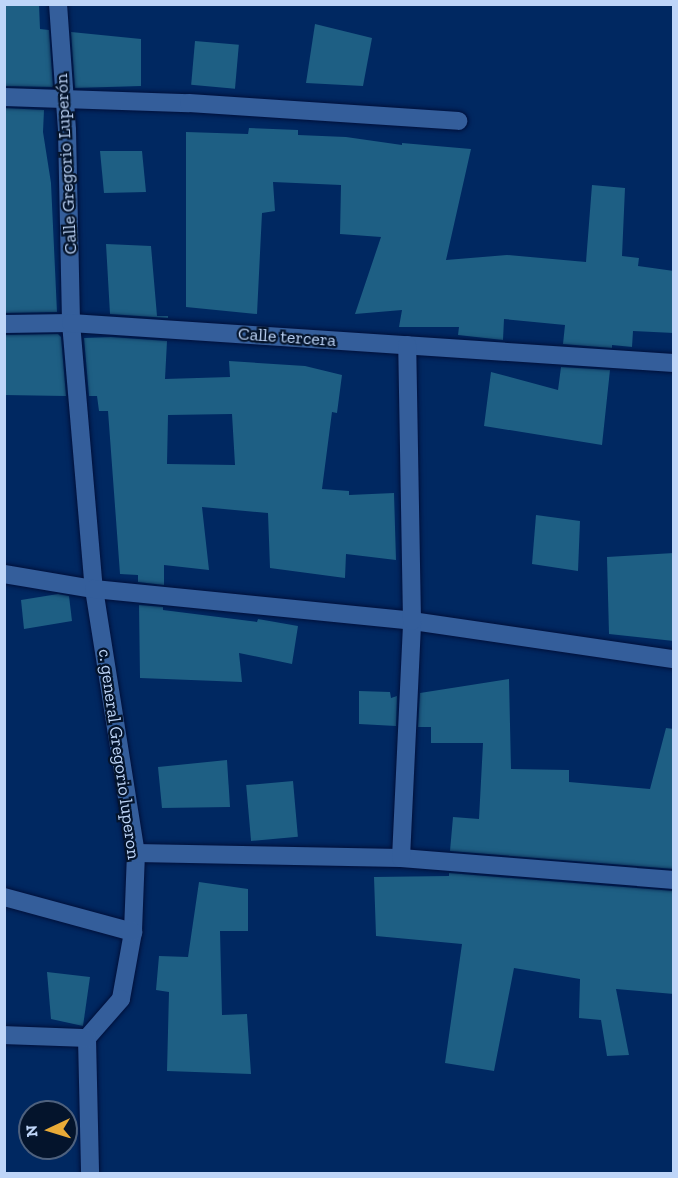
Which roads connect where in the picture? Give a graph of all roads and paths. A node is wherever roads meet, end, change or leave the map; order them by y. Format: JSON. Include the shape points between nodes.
{"nodes":[{"id":1,"x":58,"y":4,"type":"edge"},
{"id":2,"x":4,"y":97,"type":"edge"},
{"id":3,"x":63,"y":98,"type":"junction"},
{"id":4,"x":459,"y":122,"type":"dead end"},
{"id":5,"x":71,"y":323,"type":"junction"},
{"id":6,"x":4,"y":324,"type":"edge"},
{"id":7,"x":406,"y":345,"type":"junction"},
{"id":8,"x":674,"y":363,"type":"edge"},
{"id":9,"x":4,"y":574,"type":"edge"},
{"id":10,"x":94,"y":589,"type":"junction"},
{"id":11,"x":412,"y":621,"type":"junction"},
{"id":12,"x":674,"y":659,"type":"edge"},
{"id":13,"x":136,"y":853,"type":"junction"},
{"id":14,"x":401,"y":858,"type":"junction"},
{"id":15,"x":674,"y":880,"type":"edge"},
{"id":16,"x":4,"y":897,"type":"edge"},
{"id":17,"x":133,"y":932,"type":"junction"},
{"id":18,"x":4,"y":1035,"type":"edge"},
{"id":19,"x":87,"y":1038,"type":"junction"},
{"id":20,"x":90,"y":1173,"type":"edge"}],
"edges":[{"from":1,"to":3,"type":"street","name":"Calle Gregorio Luperón"},
{"from":2,"to":3,"type":"street"},
{"from":3,"to":4,"type":"street"},
{"from":3,"to":5,"type":"street","name":"Calle Gregorio Luperón","via":[[68,130]]},
{"from":5,"to":6,"type":"street","name":"Calle tercera"},
{"from":5,"to":7,"type":"street","name":"Calle tercera"},
{"from":5,"to":10,"type":"street","name":"c. general Gregorio luperon"},
{"from":7,"to":8,"type":"street","name":"Calle tercera"},
{"from":7,"to":11,"type":"street"},
{"from":9,"to":10,"type":"street"},
{"from":10,"to":11,"type":"street"},
{"from":10,"to":13,"type":"street","name":"c. general Gregorio luperon"},
{"from":11,"to":12,"type":"street"},
{"from":11,"to":14,"type":"street"},
{"from":13,"to":14,"type":"street"},
{"from":13,"to":17,"type":"street","name":"c. general Gregorio luperon"},
{"from":14,"to":15,"type":"street"},
{"from":16,"to":17,"type":"street"},
{"from":17,"to":19,"type":"street","name":"c. general Gregorio luperon","via":[[121,999]]},
{"from":18,"to":19,"type":"street"},
{"from":19,"to":20,"type":"street"}]}
